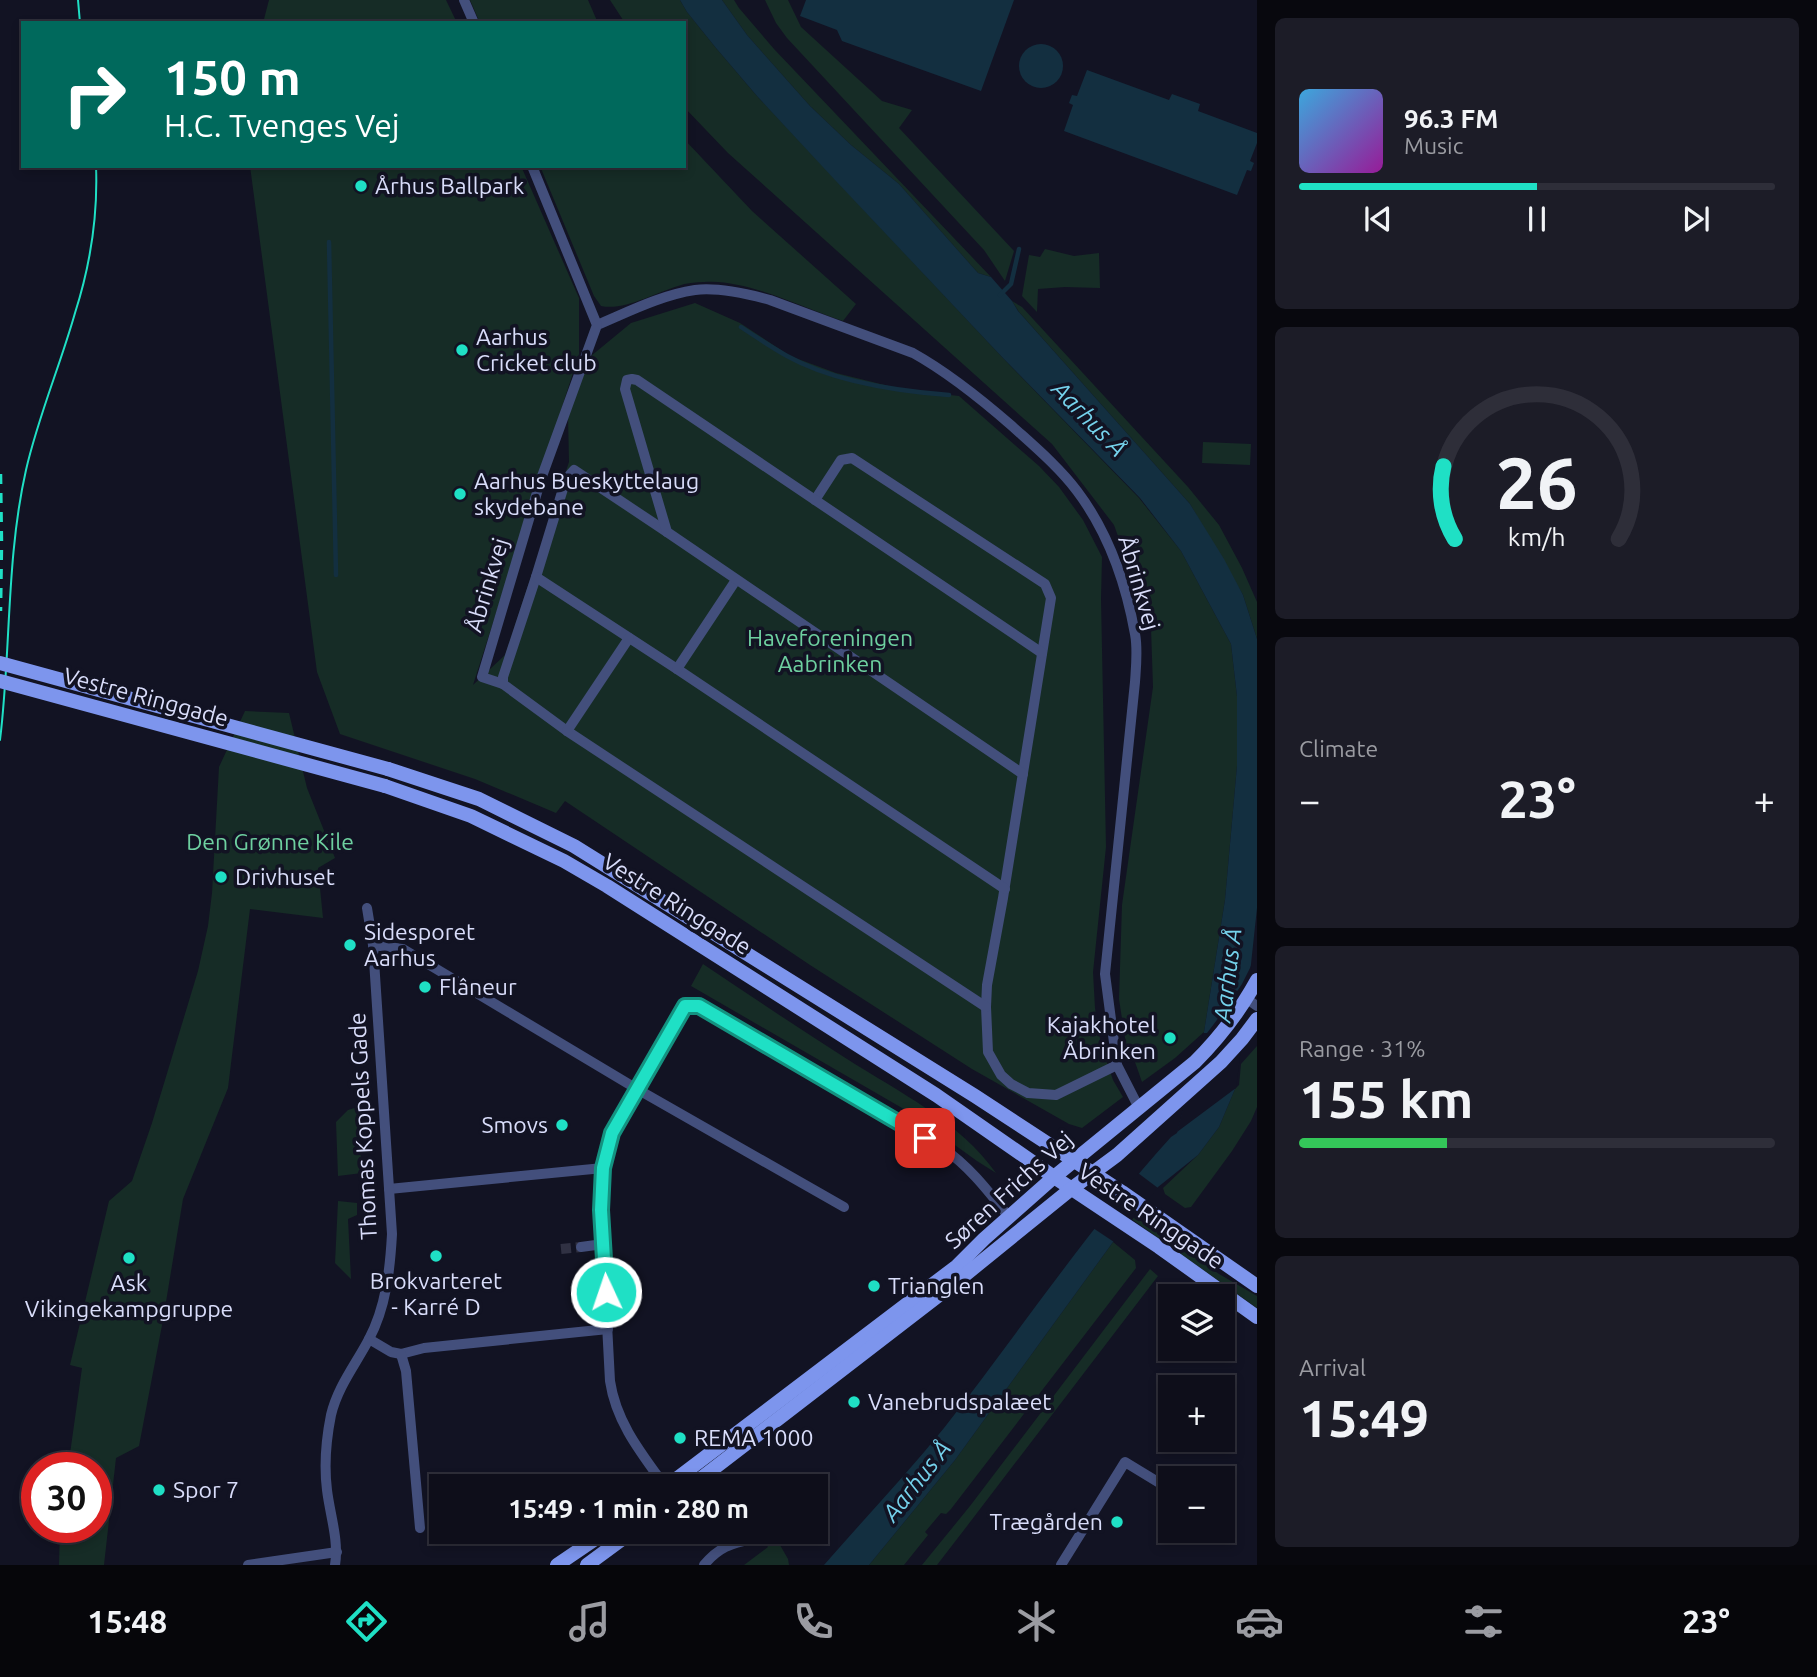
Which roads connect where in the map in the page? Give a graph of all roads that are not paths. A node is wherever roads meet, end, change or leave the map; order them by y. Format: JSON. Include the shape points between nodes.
{"nodes":[{"id":1,"x":464,"y":0,"type":"edge"},
{"id":2,"x":473,"y":21,"type":"edge"},
{"id":3,"x":533,"y":168,"type":"edge"},
{"id":4,"x":597,"y":325,"type":"junction"},
{"id":5,"x":815,"y":500,"type":"junction"},
{"id":6,"x":667,"y":532,"type":"junction"},
{"id":7,"x":536,"y":577,"type":"junction"},
{"id":8,"x":737,"y":580,"type":"junction"},
{"id":9,"x":629,"y":638,"type":"junction"},
{"id":10,"x":1042,"y":653,"type":"junction"},
{"id":11,"x":0,"y":663,"type":"edge"},
{"id":12,"x":677,"y":669,"type":"junction"},
{"id":13,"x":0,"y":681,"type":"edge"},
{"id":14,"x":503,"y":684,"type":"junction"},
{"id":15,"x":567,"y":730,"type":"junction"},
{"id":16,"x":1023,"y":774,"type":"junction"},
{"id":17,"x":1005,"y":889,"type":"junction"},
{"id":18,"x":367,"y":908,"type":"dead end"},
{"id":19,"x":373,"y":945,"type":"junction"},
{"id":20,"x":1257,"y":980,"type":"edge"},
{"id":21,"x":1252,"y":1003,"type":"edge"},
{"id":22,"x":986,"y":1007,"type":"junction"},
{"id":23,"x":1257,"y":1019,"type":"edge"},
{"id":24,"x":1117,"y":1065,"type":"junction"},
{"id":25,"x":637,"y":1090,"type":"junction"},
{"id":26,"x":1139,"y":1108,"type":"junction"},
{"id":27,"x":1074,"y":1161,"type":"junction"},
{"id":28,"x":603,"y":1168,"type":"junction"},
{"id":29,"x":1093,"y":1173,"type":"junction"},
{"id":30,"x":1054,"y":1177,"type":"junction"},
{"id":31,"x":389,"y":1189,"type":"junction"},
{"id":32,"x":1071,"y":1189,"type":"junction"},
{"id":33,"x":844,"y":1207,"type":"dead end"},
{"id":34,"x":1009,"y":1217,"type":"junction"},
{"id":35,"x":603,"y":1244,"type":"junction"},
{"id":36,"x":582,"y":1247,"type":"tunnel mouth"},
{"id":37,"x":1257,"y":1286,"type":"edge"},
{"id":38,"x":1257,"y":1317,"type":"edge"},
{"id":39,"x":608,"y":1329,"type":"junction"},
{"id":40,"x":369,"y":1339,"type":"junction"},
{"id":41,"x":401,"y":1353,"type":"junction"},
{"id":42,"x":657,"y":1474,"type":"edge"},
{"id":43,"x":682,"y":1474,"type":"edge"},
{"id":44,"x":707,"y":1474,"type":"edge"},
{"id":45,"x":1158,"y":1482,"type":"edge"},
{"id":46,"x":420,"y":1528,"type":"dead end"},
{"id":47,"x":588,"y":1544,"type":"edge"},
{"id":48,"x":616,"y":1544,"type":"edge"},
{"id":49,"x":731,"y":1544,"type":"edge"},
{"id":50,"x":337,"y":1552,"type":"junction"},
{"id":51,"x":248,"y":1565,"type":"edge"},
{"id":52,"x":335,"y":1565,"type":"edge"},
{"id":53,"x":344,"y":1565,"type":"edge"},
{"id":54,"x":557,"y":1565,"type":"edge"},
{"id":55,"x":587,"y":1565,"type":"edge"},
{"id":56,"x":704,"y":1565,"type":"edge"},
{"id":57,"x":1062,"y":1565,"type":"edge"}],
"edges":[{"from":1,"to":2,"type":"street"},
{"from":3,"to":4,"type":"street"},
{"from":4,"to":14,"type":"street","name":"Åbrinkvej","via":[[541,479],[482,677]]},
{"from":4,"to":24,"type":"street","name":"Åbrinkvej","via":[[696,290],[770,300],[934,365],[982,400],[1077,491],[1107,539],[1136,636],[1105,974]]},
{"from":5,"to":6,"type":"street","via":[[637,380],[627,380],[625,389]]},
{"from":5,"to":10,"type":"street"},
{"from":5,"to":10,"type":"street","via":[[841,460],[852,458],[1045,584],[1051,598]]},
{"from":6,"to":7,"type":"street","via":[[574,470],[566,479]]},
{"from":6,"to":8,"type":"street"},
{"from":7,"to":9,"type":"street"},
{"from":7,"to":14,"type":"street"},
{"from":8,"to":12,"type":"street"},
{"from":8,"to":16,"type":"street"},
{"from":9,"to":12,"type":"street"},
{"from":9,"to":15,"type":"street"},
{"from":10,"to":16,"type":"street"},
{"from":11,"to":27,"type":"main road","name":"Vestre Ringgade","bridge":true,"via":[[388,769],[479,799],[574,846]]},
{"from":12,"to":17,"type":"street"},
{"from":13,"to":30,"type":"main road","name":"Vestre Ringgade","bridge":true,"via":[[385,786],[471,816],[564,861],[897,1069]]},
{"from":14,"to":15,"type":"street"},
{"from":15,"to":22,"type":"street"},
{"from":16,"to":17,"type":"street"},
{"from":17,"to":22,"type":"street"},
{"from":18,"to":19,"type":"street","name":"Thomas Koppels Gade"},
{"from":19,"to":25,"type":"street","via":[[403,949]]},
{"from":19,"to":31,"type":"street","name":"Thomas Koppels Gade"},
{"from":20,"to":21,"type":"main road","name":"Søren Frichs Vej"},
{"from":21,"to":26,"type":"main road","name":"Søren Frichs Vej","via":[[1195,1062]]},
{"from":22,"to":24,"type":"street","via":[[988,1052],[1001,1075],[1028,1093],[1056,1095]]},
{"from":23,"to":29,"type":"main road","name":"Søren Frichs Vej","via":[[1187,1093]]},
{"from":24,"to":26,"type":"street","name":"Åbrinkvej"},
{"from":25,"to":28,"type":"street","via":[[612,1133]]},
{"from":25,"to":33,"type":"street"},
{"from":25,"to":34,"type":"street","via":[[685,1006],[699,1006],[943,1148],[962,1162]]},
{"from":26,"to":27,"type":"main road","name":"Søren Frichs Vej"},
{"from":27,"to":29,"type":"main road","name":"Vestre Ringgade"},
{"from":27,"to":30,"type":"main road","name":"Søren Frichs Vej"},
{"from":28,"to":31,"type":"street"},
{"from":28,"to":35,"type":"street"},
{"from":29,"to":32,"type":"main road","name":"Søren Frichs Vej"},
{"from":29,"to":37,"type":"main road","name":"Vestre Ringgade"},
{"from":30,"to":32,"type":"main road","name":"Vestre Ringgade"},
{"from":30,"to":34,"type":"main road","name":"Søren Frichs Vej"},
{"from":31,"to":40,"type":"street","name":"Thomas Koppels Gade","via":[[390,1273]]},
{"from":32,"to":38,"type":"main road","name":"Vestre Ringgade"},
{"from":32,"to":44,"type":"main road","name":"Søren Frichs Vej"},
{"from":34,"to":43,"type":"main road","name":"Søren Frichs Vej","via":[[957,1266]]},
{"from":35,"to":36,"type":"street"},
{"from":35,"to":39,"type":"street"},
{"from":39,"to":41,"type":"street"},
{"from":39,"to":42,"type":"street","via":[[612,1399],[633,1442]]},
{"from":40,"to":41,"type":"street"},
{"from":40,"to":50,"type":"street","name":"Thomas Koppels Gade","via":[[340,1389],[328,1432],[327,1488]]},
{"from":41,"to":46,"type":"street"},
{"from":45,"to":57,"type":"street","via":[[1125,1462]]},
{"from":47,"to":54,"type":"main road"},
{"from":48,"to":55,"type":"main road"},
{"from":49,"to":56,"type":"street"},
{"from":50,"to":51,"type":"street"},
{"from":50,"to":52,"type":"street","name":"Thomas Koppels Gade"},
{"from":50,"to":53,"type":"street","name":"Thomas Koppels Gade"}]}
